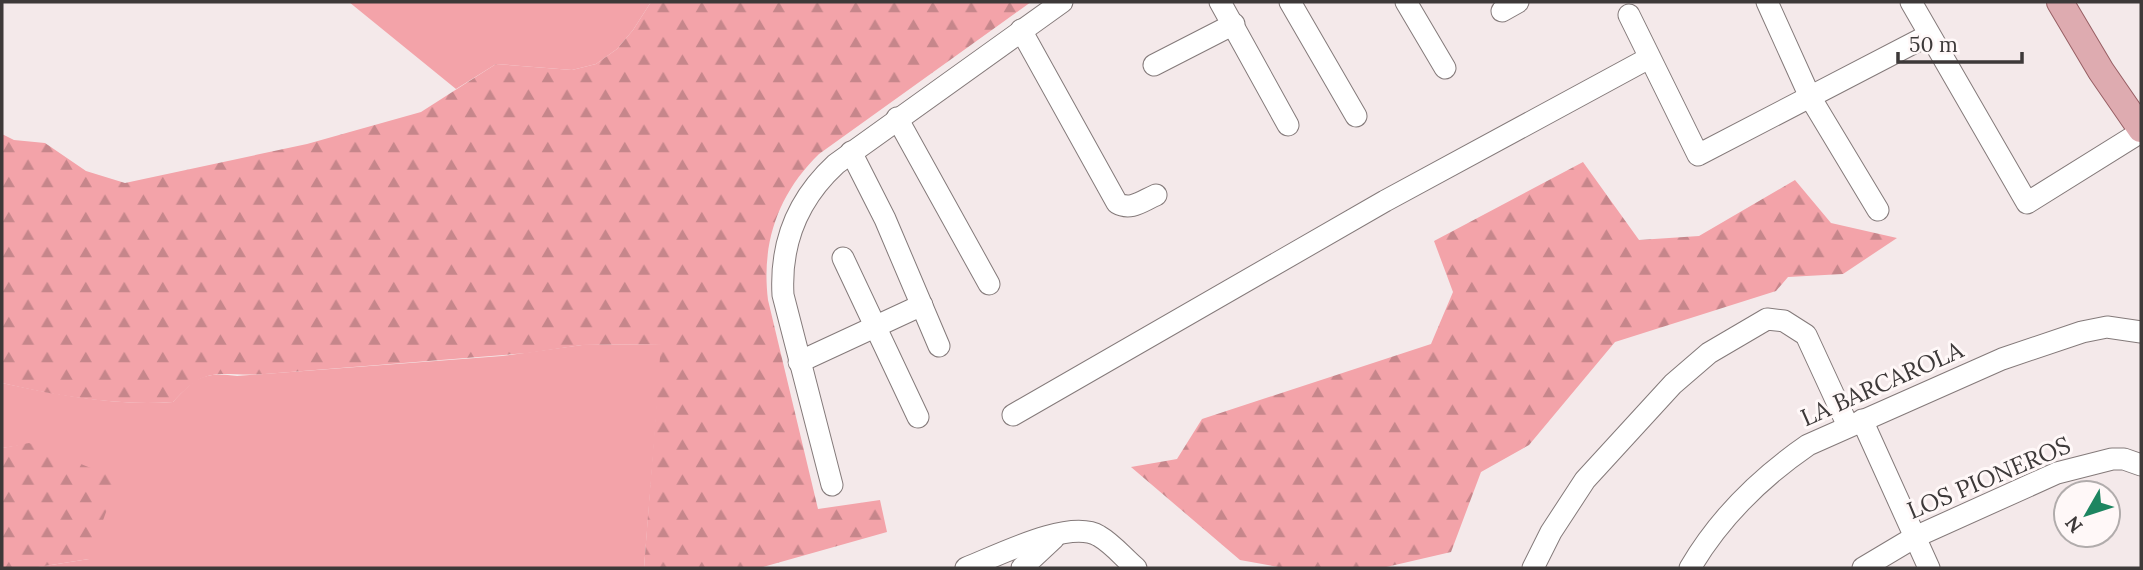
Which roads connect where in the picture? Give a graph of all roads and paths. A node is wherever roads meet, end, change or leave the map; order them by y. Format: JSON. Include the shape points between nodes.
{"nodes":[{"id":1,"x":1062,"y":2,"type":"edge"},
{"id":2,"x":1220,"y":2,"type":"edge"},
{"id":3,"x":1290,"y":2,"type":"edge"},
{"id":4,"x":1406,"y":2,"type":"edge"},
{"id":5,"x":1767,"y":2,"type":"edge"},
{"id":6,"x":1910,"y":2,"type":"edge"},
{"id":7,"x":2060,"y":2,"type":"edge"},
{"id":8,"x":1629,"y":15,"type":"dead end"},
{"id":9,"x":1234,"y":24,"type":"junction"},
{"id":10,"x":1021,"y":30,"type":"junction"},
{"id":11,"x":1929,"y":35,"type":"junction"},
{"id":12,"x":1649,"y":58,"type":"junction"},
{"id":13,"x":1154,"y":65,"type":"dead end"},
{"id":14,"x":1445,"y":68,"type":"dead end"},
{"id":15,"x":1810,"y":97,"type":"junction"},
{"id":16,"x":1356,"y":116,"type":"dead end"},
{"id":17,"x":897,"y":118,"type":"junction"},
{"id":18,"x":1288,"y":125,"type":"dead end"},
{"id":19,"x":2141,"y":131,"type":"edge"},
{"id":20,"x":851,"y":152,"type":"junction"},
{"id":21,"x":1156,"y":195,"type":"dead end"},
{"id":22,"x":1878,"y":210,"type":"dead end"},
{"id":23,"x":843,"y":258,"type":"dead end"},
{"id":24,"x":989,"y":284,"type":"dead end"},
{"id":25,"x":922,"y":305,"type":"junction"},
{"id":26,"x":875,"y":327,"type":"junction"},
{"id":27,"x":2141,"y":332,"type":"edge"},
{"id":28,"x":939,"y":346,"type":"dead end"},
{"id":29,"x":799,"y":362,"type":"junction"},
{"id":30,"x":1013,"y":415,"type":"dead end"},
{"id":31,"x":918,"y":417,"type":"dead end"},
{"id":32,"x":1855,"y":423,"type":"junction"},
{"id":33,"x":2141,"y":465,"type":"edge"},
{"id":34,"x":832,"y":485,"type":"dead end"},
{"id":35,"x":1060,"y":532,"type":"junction"},
{"id":36,"x":1915,"y":537,"type":"junction"},
{"id":37,"x":966,"y":568,"type":"edge"},
{"id":38,"x":1022,"y":568,"type":"edge"},
{"id":39,"x":1136,"y":568,"type":"edge"},
{"id":40,"x":1533,"y":568,"type":"edge"},
{"id":41,"x":1690,"y":568,"type":"edge"},
{"id":42,"x":1863,"y":568,"type":"edge"},
{"id":43,"x":1929,"y":568,"type":"edge"}],
"edges":[{"from":1,"to":10,"type":"street"},
{"from":2,"to":9,"type":"street"},
{"from":3,"to":16,"type":"street"},
{"from":4,"to":14,"type":"street"},
{"from":5,"to":15,"type":"street"},
{"from":6,"to":11,"type":"street"},
{"from":7,"to":19,"type":"main road"},
{"from":8,"to":12,"type":"street"},
{"from":9,"to":13,"type":"street"},
{"from":9,"to":18,"type":"street"},
{"from":10,"to":17,"type":"street"},
{"from":10,"to":21,"type":"street","via":[[1117,203],[1131,207]]},
{"from":11,"to":15,"type":"street"},
{"from":11,"to":19,"type":"street","via":[[2026,202]]},
{"from":12,"to":15,"type":"street","via":[[1698,155]]},
{"from":12,"to":30,"type":"street","via":[[1385,201]]},
{"from":15,"to":22,"type":"street"},
{"from":17,"to":20,"type":"street"},
{"from":17,"to":24,"type":"street"},
{"from":20,"to":25,"type":"street"},
{"from":20,"to":29,"type":"street","via":[[810,191],[787,243],[783,295]]},
{"from":23,"to":26,"type":"street"},
{"from":25,"to":26,"type":"street"},
{"from":25,"to":28,"type":"street"},
{"from":26,"to":29,"type":"street"},
{"from":26,"to":31,"type":"street"},
{"from":27,"to":32,"type":"street","name":"LA BARCAROLA","via":[[2107,327],[2082,332],[2002,359]]},
{"from":29,"to":34,"type":"street"},
{"from":32,"to":36,"type":"street"},
{"from":32,"to":40,"type":"street","via":[[1806,335],[1784,321],[1767,319],[1709,353],[1673,384],[1586,480]]},
{"from":32,"to":41,"type":"street","name":"LA BARCAROLA","via":[[1808,445],[1761,481],[1720,524]]},
{"from":33,"to":36,"type":"street","name":"LOS PIONEROS","via":[[2112,458],[2075,467]]},
{"from":35,"to":37,"type":"street"},
{"from":35,"to":38,"type":"street"},
{"from":35,"to":39,"type":"street","via":[[1098,535]]},
{"from":36,"to":42,"type":"street","name":"LOS PIONEROS"},
{"from":36,"to":43,"type":"street"}]}
